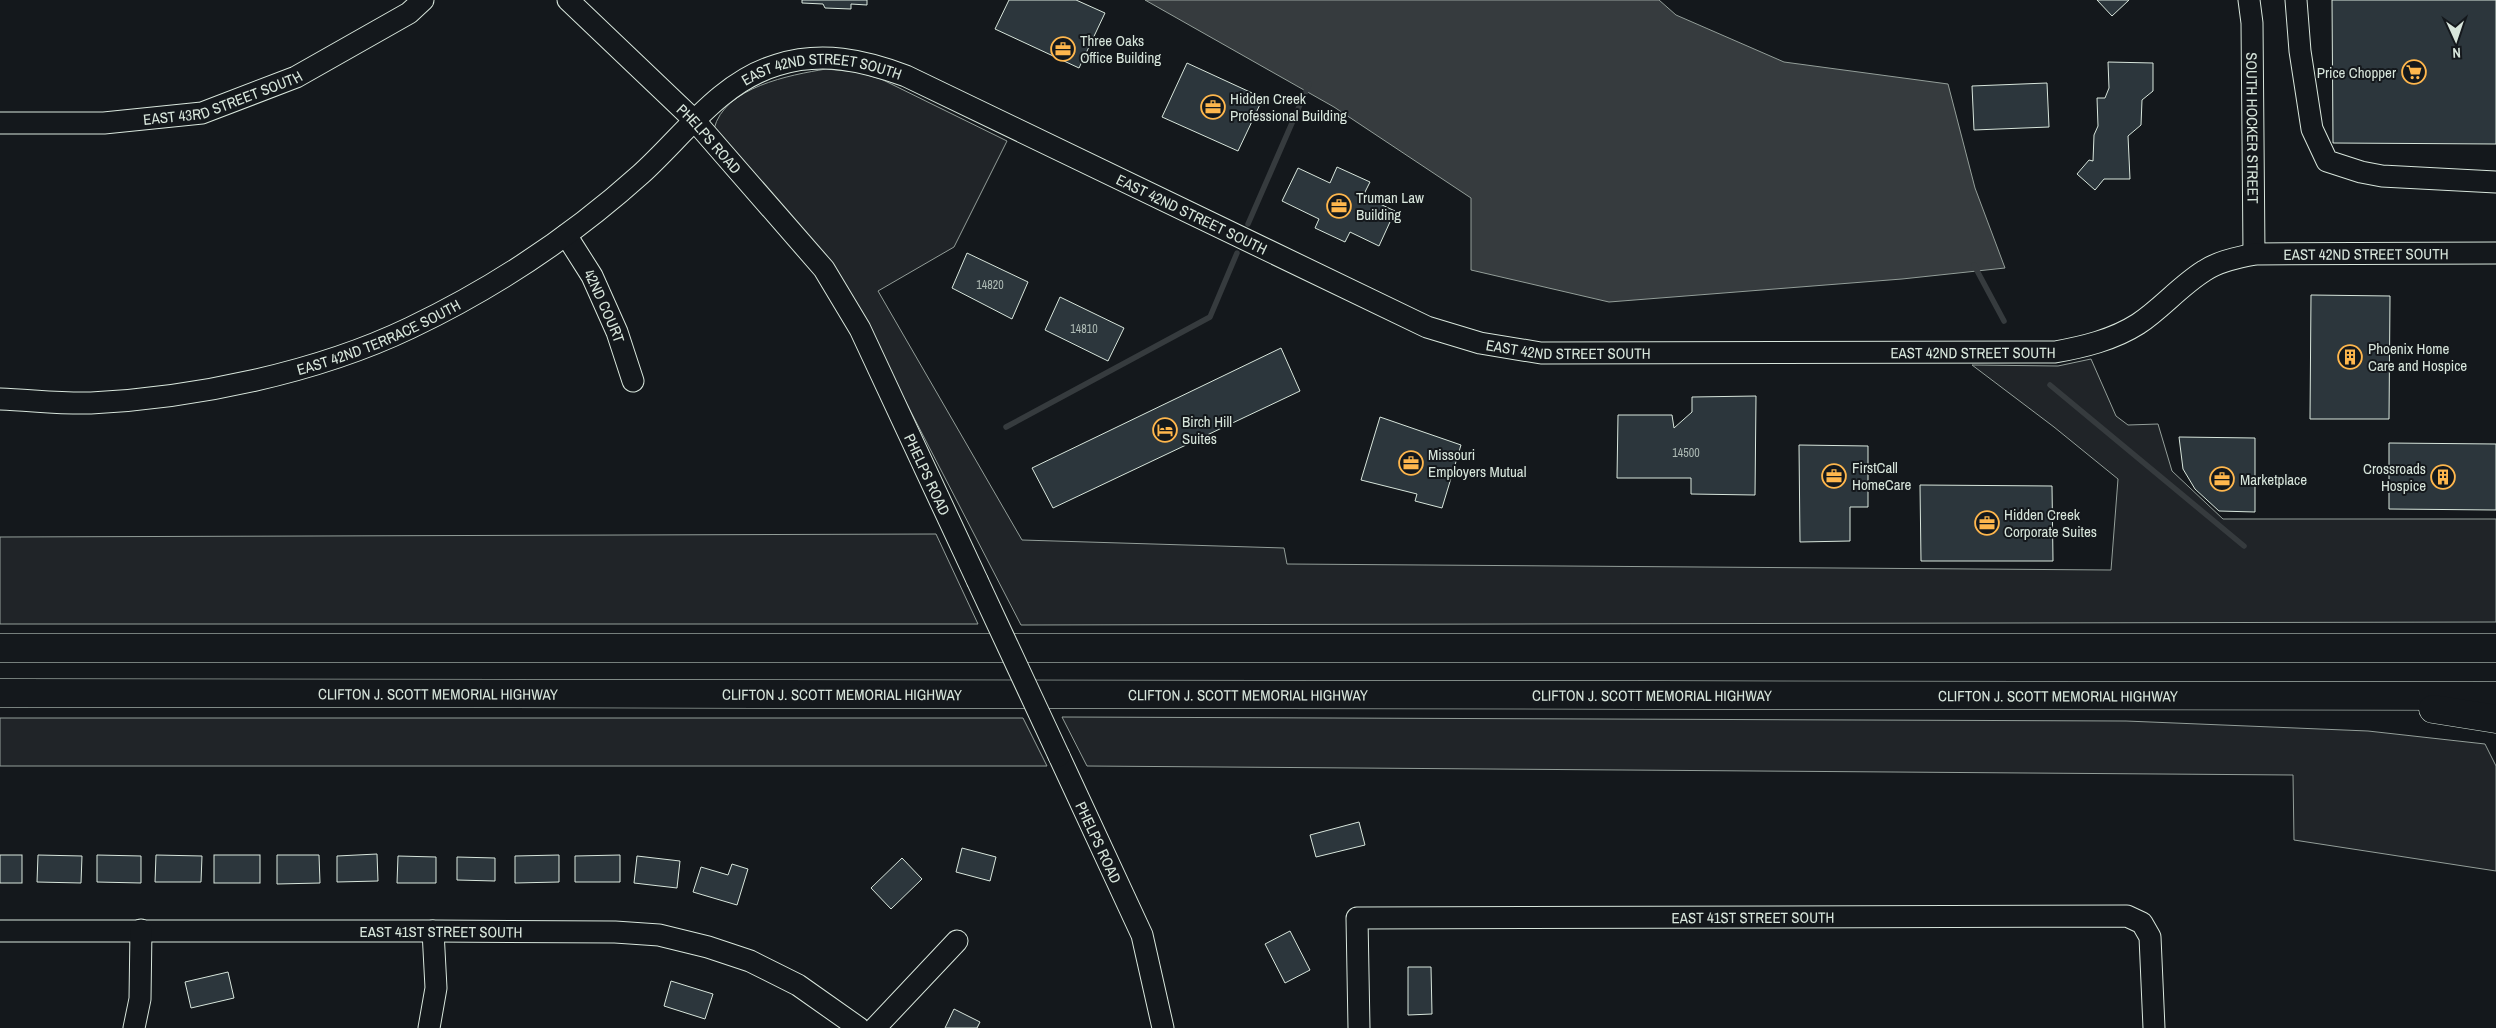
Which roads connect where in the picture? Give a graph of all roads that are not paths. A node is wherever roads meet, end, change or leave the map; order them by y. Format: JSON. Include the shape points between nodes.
{"nodes":[{"id":1,"x":423,"y":0,"type":"edge"},
{"id":2,"x":568,"y":0,"type":"edge"},
{"id":3,"x":2249,"y":0,"type":"edge"},
{"id":4,"x":2296,"y":0,"type":"edge"},
{"id":5,"x":695,"y":120,"type":"junction"},
{"id":6,"x":0,"y":122,"type":"edge"},
{"id":7,"x":2496,"y":182,"type":"edge"},
{"id":8,"x":566,"y":235,"type":"junction"},
{"id":9,"x":2496,"y":253,"type":"edge"},
{"id":10,"x":2254,"y":254,"type":"junction"},
{"id":11,"x":633,"y":380,"type":"dead end"},
{"id":12,"x":0,"y":399,"type":"edge"},
{"id":13,"x":0,"y":648,"type":"edge"},
{"id":14,"x":2496,"y":648,"type":"edge"},
{"id":15,"x":0,"y":693,"type":"edge"},
{"id":16,"x":2348,"y":696,"type":"junction"},
{"id":17,"x":2496,"y":696,"type":"edge"},
{"id":18,"x":2496,"y":719,"type":"edge"},
{"id":19,"x":141,"y":930,"type":"junction"},
{"id":20,"x":0,"y":931,"type":"edge"},
{"id":21,"x":433,"y":931,"type":"junction"},
{"id":22,"x":957,"y":941,"type":"dead end"},
{"id":23,"x":134,"y":1028,"type":"edge"},
{"id":24,"x":430,"y":1028,"type":"edge"},
{"id":25,"x":859,"y":1028,"type":"edge"},
{"id":26,"x":875,"y":1028,"type":"edge"},
{"id":27,"x":1163,"y":1028,"type":"edge"},
{"id":28,"x":1359,"y":1028,"type":"edge"},
{"id":29,"x":2154,"y":1028,"type":"edge"}],
"edges":[{"from":1,"to":6,"type":"street","name":"EAST 43RD STREET SOUTH","via":[[409,13],[296,76],[202,114],[104,123]]},
{"from":2,"to":5,"type":"street","name":"PHELPS ROAD"},
{"from":3,"to":10,"type":"street","name":"SOUTH HOCKER STREET","via":[[2252,23]]},
{"from":4,"to":7,"type":"street","via":[[2312,129],[2327,161],[2382,176]]},
{"from":5,"to":8,"type":"street","name":"EAST 42ND TERRACE SOUTH","via":[[641,174]]},
{"from":5,"to":10,"type":"street","name":"EAST 42ND STREET SOUTH","via":[[736,84],[777,65],[825,57],[871,63],[906,76],[1428,327],[1480,343],[1541,353],[2055,352],[2122,333],[2204,271],[2228,260]]},
{"from":5,"to":27,"type":"street","name":"PHELPS ROAD","bridge":true,"via":[[824,269],[860,329],[1142,935]]},
{"from":8,"to":11,"type":"street","name":"42ND COURT","via":[[592,276],[617,332]]},
{"from":8,"to":12,"type":"street","name":"EAST 42ND TERRACE SOUTH","via":[[517,270],[463,302],[344,355],[219,389],[90,403]]},
{"from":9,"to":10,"type":"street","name":"EAST 42ND STREET SOUTH"},
{"from":13,"to":14,"type":"highway"},
{"from":15,"to":16,"type":"highway","name":"CLIFTON J. SCOTT MEMORIAL HIGHWAY"},
{"from":16,"to":17,"type":"highway","name":"CLIFTON J. SCOTT MEMORIAL HIGHWAY"},
{"from":16,"to":18,"type":"highway"},
{"from":19,"to":20,"type":"street","name":"EAST 41ST STREET SOUTH"},
{"from":19,"to":21,"type":"street","name":"EAST 41ST STREET SOUTH"},
{"from":19,"to":23,"type":"street","via":[[140,999]]},
{"from":21,"to":24,"type":"street","via":[[436,988]]},
{"from":21,"to":25,"type":"street","name":"EAST 41ST STREET SOUTH","via":[[659,935],[750,961],[798,984]]},
{"from":22,"to":26,"type":"street"},
{"from":28,"to":29,"type":"street","name":"EAST 41ST STREET SOUTH","via":[[1358,918],[2127,916],[2146,926],[2152,950]]}]}
